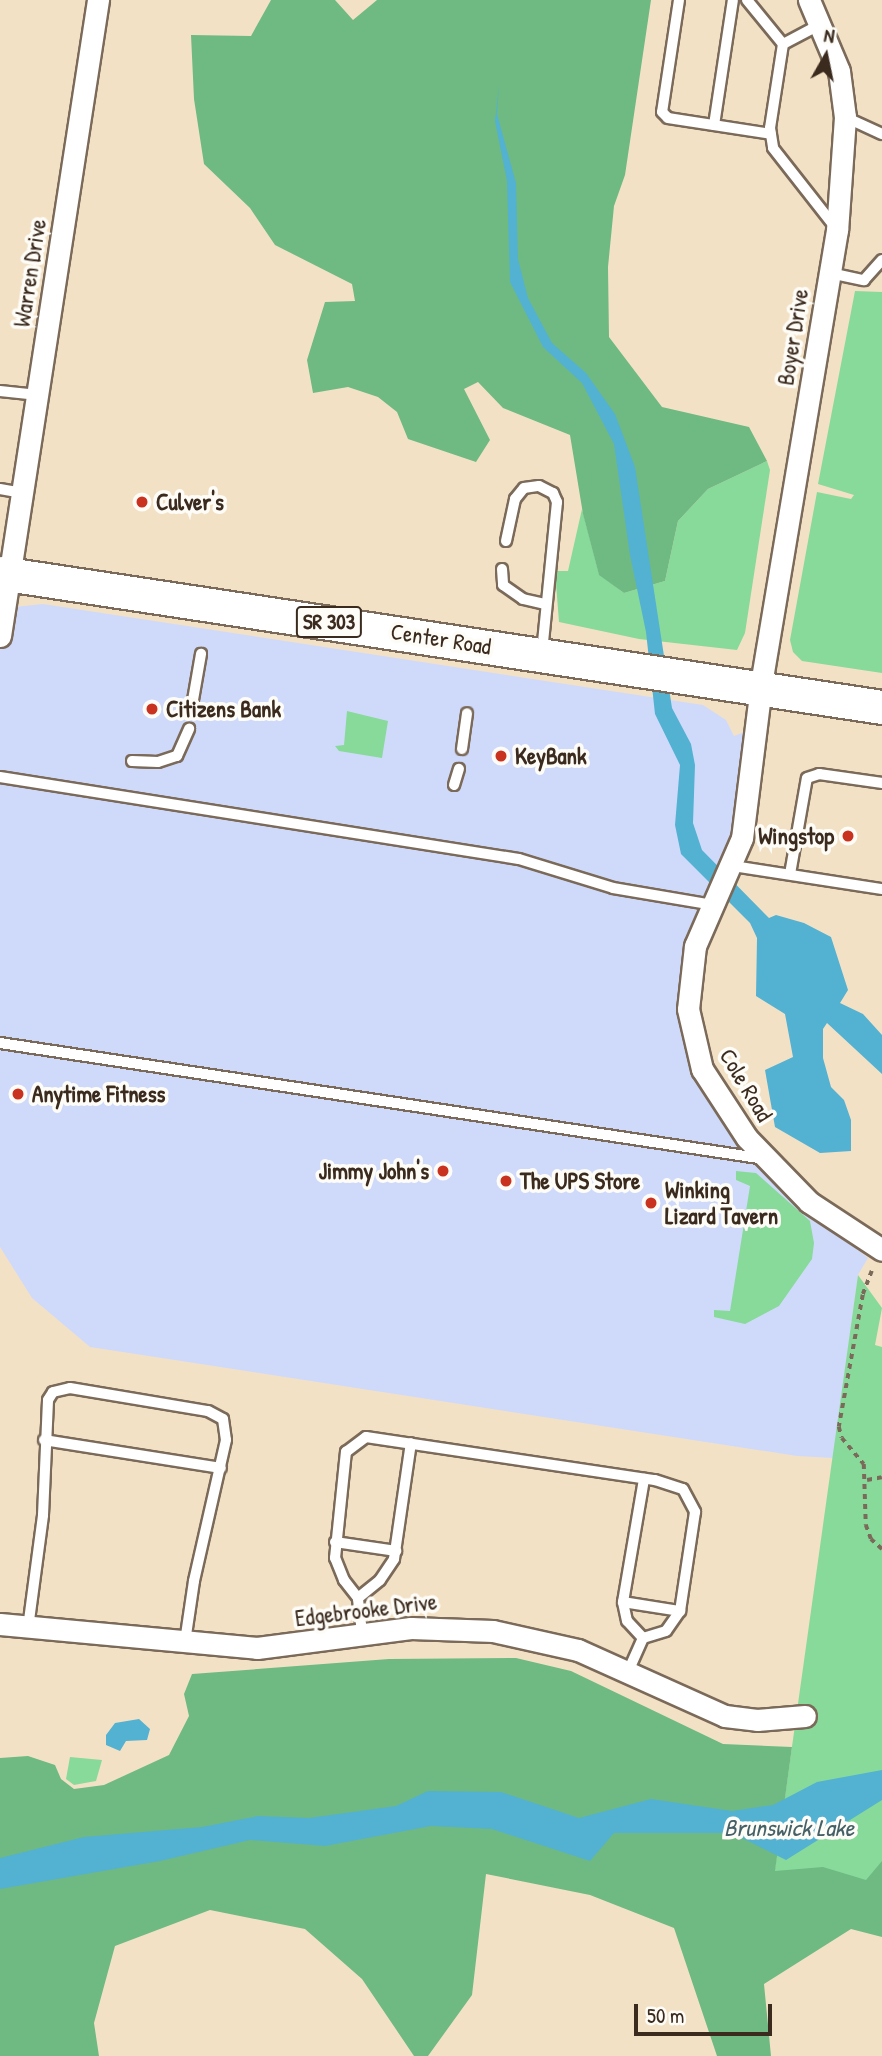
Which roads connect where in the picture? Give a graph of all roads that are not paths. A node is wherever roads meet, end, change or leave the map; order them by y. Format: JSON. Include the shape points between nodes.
{"nodes":[{"id":1,"x":98,"y":0,"type":"edge"},
{"id":2,"x":679,"y":0,"type":"edge"},
{"id":3,"x":733,"y":0,"type":"edge"},
{"id":4,"x":747,"y":0,"type":"edge"},
{"id":5,"x":809,"y":0,"type":"edge"},
{"id":6,"x":821,"y":24,"type":"junction"},
{"id":7,"x":783,"y":44,"type":"junction"},
{"id":8,"x":845,"y":117,"type":"junction"},
{"id":9,"x":714,"y":125,"type":"junction"},
{"id":10,"x":771,"y":134,"type":"junction"},
{"id":11,"x":882,"y":134,"type":"edge"},
{"id":12,"x":837,"y":230,"type":"junction"},
{"id":13,"x":882,"y":260,"type":"edge"},
{"id":14,"x":830,"y":273,"type":"junction"},
{"id":15,"x":0,"y":391,"type":"edge"},
{"id":16,"x":38,"y":395,"type":"junction"},
{"id":17,"x":0,"y":489,"type":"edge"},
{"id":18,"x":23,"y":493,"type":"junction"},
{"id":19,"x":506,"y":541,"type":"dead end"},
{"id":20,"x":502,"y":569,"type":"dead end"},
{"id":21,"x":5,"y":574,"type":"edge"},
{"id":22,"x":544,"y":604,"type":"junction"},
{"id":23,"x":0,"y":636,"type":"edge"},
{"id":24,"x":201,"y":654,"type":"dead end"},
{"id":25,"x":542,"y":654,"type":"junction"},
{"id":26,"x":761,"y":687,"type":"junction"},
{"id":27,"x":193,"y":700,"type":"dead end"},
{"id":28,"x":882,"y":707,"type":"edge"},
{"id":29,"x":467,"y":713,"type":"dead end"},
{"id":30,"x":189,"y":729,"type":"dead end"},
{"id":31,"x":462,"y":749,"type":"dead end"},
{"id":32,"x":132,"y":761,"type":"dead end"},
{"id":33,"x":458,"y":769,"type":"dead end"},
{"id":34,"x":0,"y":777,"type":"edge"},
{"id":35,"x":882,"y":783,"type":"edge"},
{"id":36,"x":454,"y":785,"type":"dead end"},
{"id":37,"x":790,"y":874,"type":"junction"},
{"id":38,"x":724,"y":885,"type":"junction"},
{"id":39,"x":881,"y":889,"type":"edge"},
{"id":40,"x":0,"y":1042,"type":"edge"},
{"id":41,"x":766,"y":1159,"type":"junction"},
{"id":42,"x":882,"y":1250,"type":"edge"},
{"id":43,"x":44,"y":1440,"type":"junction"},
{"id":44,"x":411,"y":1443,"type":"junction"},
{"id":45,"x":221,"y":1468,"type":"junction"},
{"id":46,"x":644,"y":1479,"type":"junction"},
{"id":47,"x":335,"y":1542,"type":"junction"},
{"id":48,"x":396,"y":1550,"type":"junction"},
{"id":49,"x":358,"y":1598,"type":"junction"},
{"id":50,"x":623,"y":1602,"type":"junction"},
{"id":51,"x":680,"y":1611,"type":"junction"},
{"id":52,"x":0,"y":1624,"type":"edge"},
{"id":53,"x":28,"y":1628,"type":"junction"},
{"id":54,"x":362,"y":1632,"type":"junction"},
{"id":55,"x":643,"y":1638,"type":"junction"},
{"id":56,"x":185,"y":1642,"type":"junction"},
{"id":57,"x":628,"y":1671,"type":"junction"},
{"id":58,"x":805,"y":1716,"type":"dead end"}],
"edges":[{"from":1,"to":16,"type":"street","name":"Warren Drive"},
{"from":2,"to":9,"type":"lane","via":[[662,112],[668,118]]},
{"from":3,"to":9,"type":"lane"},
{"from":4,"to":7,"type":"lane"},
{"from":5,"to":6,"type":"street","name":"Boyer Drive"},
{"from":6,"to":7,"type":"lane"},
{"from":6,"to":8,"type":"street","name":"Boyer Drive","via":[[839,71]]},
{"from":7,"to":10,"type":"lane"},
{"from":8,"to":11,"type":"lane"},
{"from":8,"to":12,"type":"street","name":"Boyer Drive"},
{"from":9,"to":10,"type":"lane"},
{"from":10,"to":12,"type":"lane","via":[[773,148]]},
{"from":12,"to":14,"type":"street","name":"Boyer Drive"},
{"from":13,"to":14,"type":"lane","via":[[871,278],[864,280]]},
{"from":14,"to":26,"type":"street","name":"Boyer Drive"},
{"from":15,"to":16,"type":"lane"},
{"from":16,"to":18,"type":"street","name":"Warren Drive"},
{"from":17,"to":18,"type":"lane"},
{"from":18,"to":21,"type":"street","name":"Warren Drive"},
{"from":19,"to":22,"type":"lane","via":[[515,499],[524,488],[539,486],[553,493],[557,502]]},
{"from":20,"to":22,"type":"lane","via":[[503,585],[523,599]]},
{"from":21,"to":23,"type":"street","name":"Warren Drive"},
{"from":21,"to":25,"type":"main road","name":"Center Road","number":"SR 303"},
{"from":22,"to":25,"type":"lane"},
{"from":24,"to":27,"type":"lane"},
{"from":25,"to":26,"type":"main road","name":"Center Road","number":"SR 303"},
{"from":26,"to":28,"type":"main road","name":"Center Road","number":"SR 303"},
{"from":26,"to":38,"type":"street","name":"Cole Road","via":[[742,838]]},
{"from":29,"to":31,"type":"lane"},
{"from":30,"to":32,"type":"lane","via":[[177,756],[158,762]]},
{"from":33,"to":36,"type":"lane"},
{"from":34,"to":38,"type":"lane","via":[[519,859],[613,888]]},
{"from":35,"to":37,"type":"lane","via":[[818,774],[807,778]]},
{"from":37,"to":38,"type":"lane"},
{"from":37,"to":39,"type":"lane"},
{"from":38,"to":41,"type":"street","name":"Cole Road","via":[[695,946],[688,977],[692,1040],[719,1099]]},
{"from":40,"to":41,"type":"lane"},
{"from":41,"to":42,"type":"street","name":"Cole Road","via":[[809,1202]]},
{"from":43,"to":45,"type":"lane"},
{"from":43,"to":45,"type":"lane","via":[[53,1392],[61,1388],[98,1393],[217,1413],[227,1431]]},
{"from":43,"to":53,"type":"lane","via":[[43,1515]]},
{"from":44,"to":46,"type":"lane"},
{"from":44,"to":47,"type":"lane","via":[[366,1437],[349,1446]]},
{"from":44,"to":48,"type":"lane"},
{"from":45,"to":56,"type":"lane","via":[[194,1581]]},
{"from":46,"to":50,"type":"lane"},
{"from":46,"to":51,"type":"lane","via":[[683,1489],[693,1504]]},
{"from":47,"to":48,"type":"lane"},
{"from":47,"to":49,"type":"lane","via":[[339,1571]]},
{"from":48,"to":49,"type":"lane","via":[[385,1574]]},
{"from":49,"to":54,"type":"lane"},
{"from":50,"to":51,"type":"lane"},
{"from":50,"to":55,"type":"lane","via":[[627,1621]]},
{"from":51,"to":55,"type":"lane","via":[[666,1631]]},
{"from":52,"to":53,"type":"street","name":"Edgebrooke Drive"},
{"from":53,"to":56,"type":"street","name":"Edgebrooke Drive"},
{"from":54,"to":56,"type":"street","name":"Edgebrooke Drive","via":[[267,1648]]},
{"from":54,"to":57,"type":"street","name":"Edgebrooke Drive","via":[[449,1627],[493,1631],[578,1650]]},
{"from":55,"to":57,"type":"lane"},
{"from":57,"to":58,"type":"street","name":"Edgebrooke Drive","via":[[725,1716],[757,1720]]}]}
